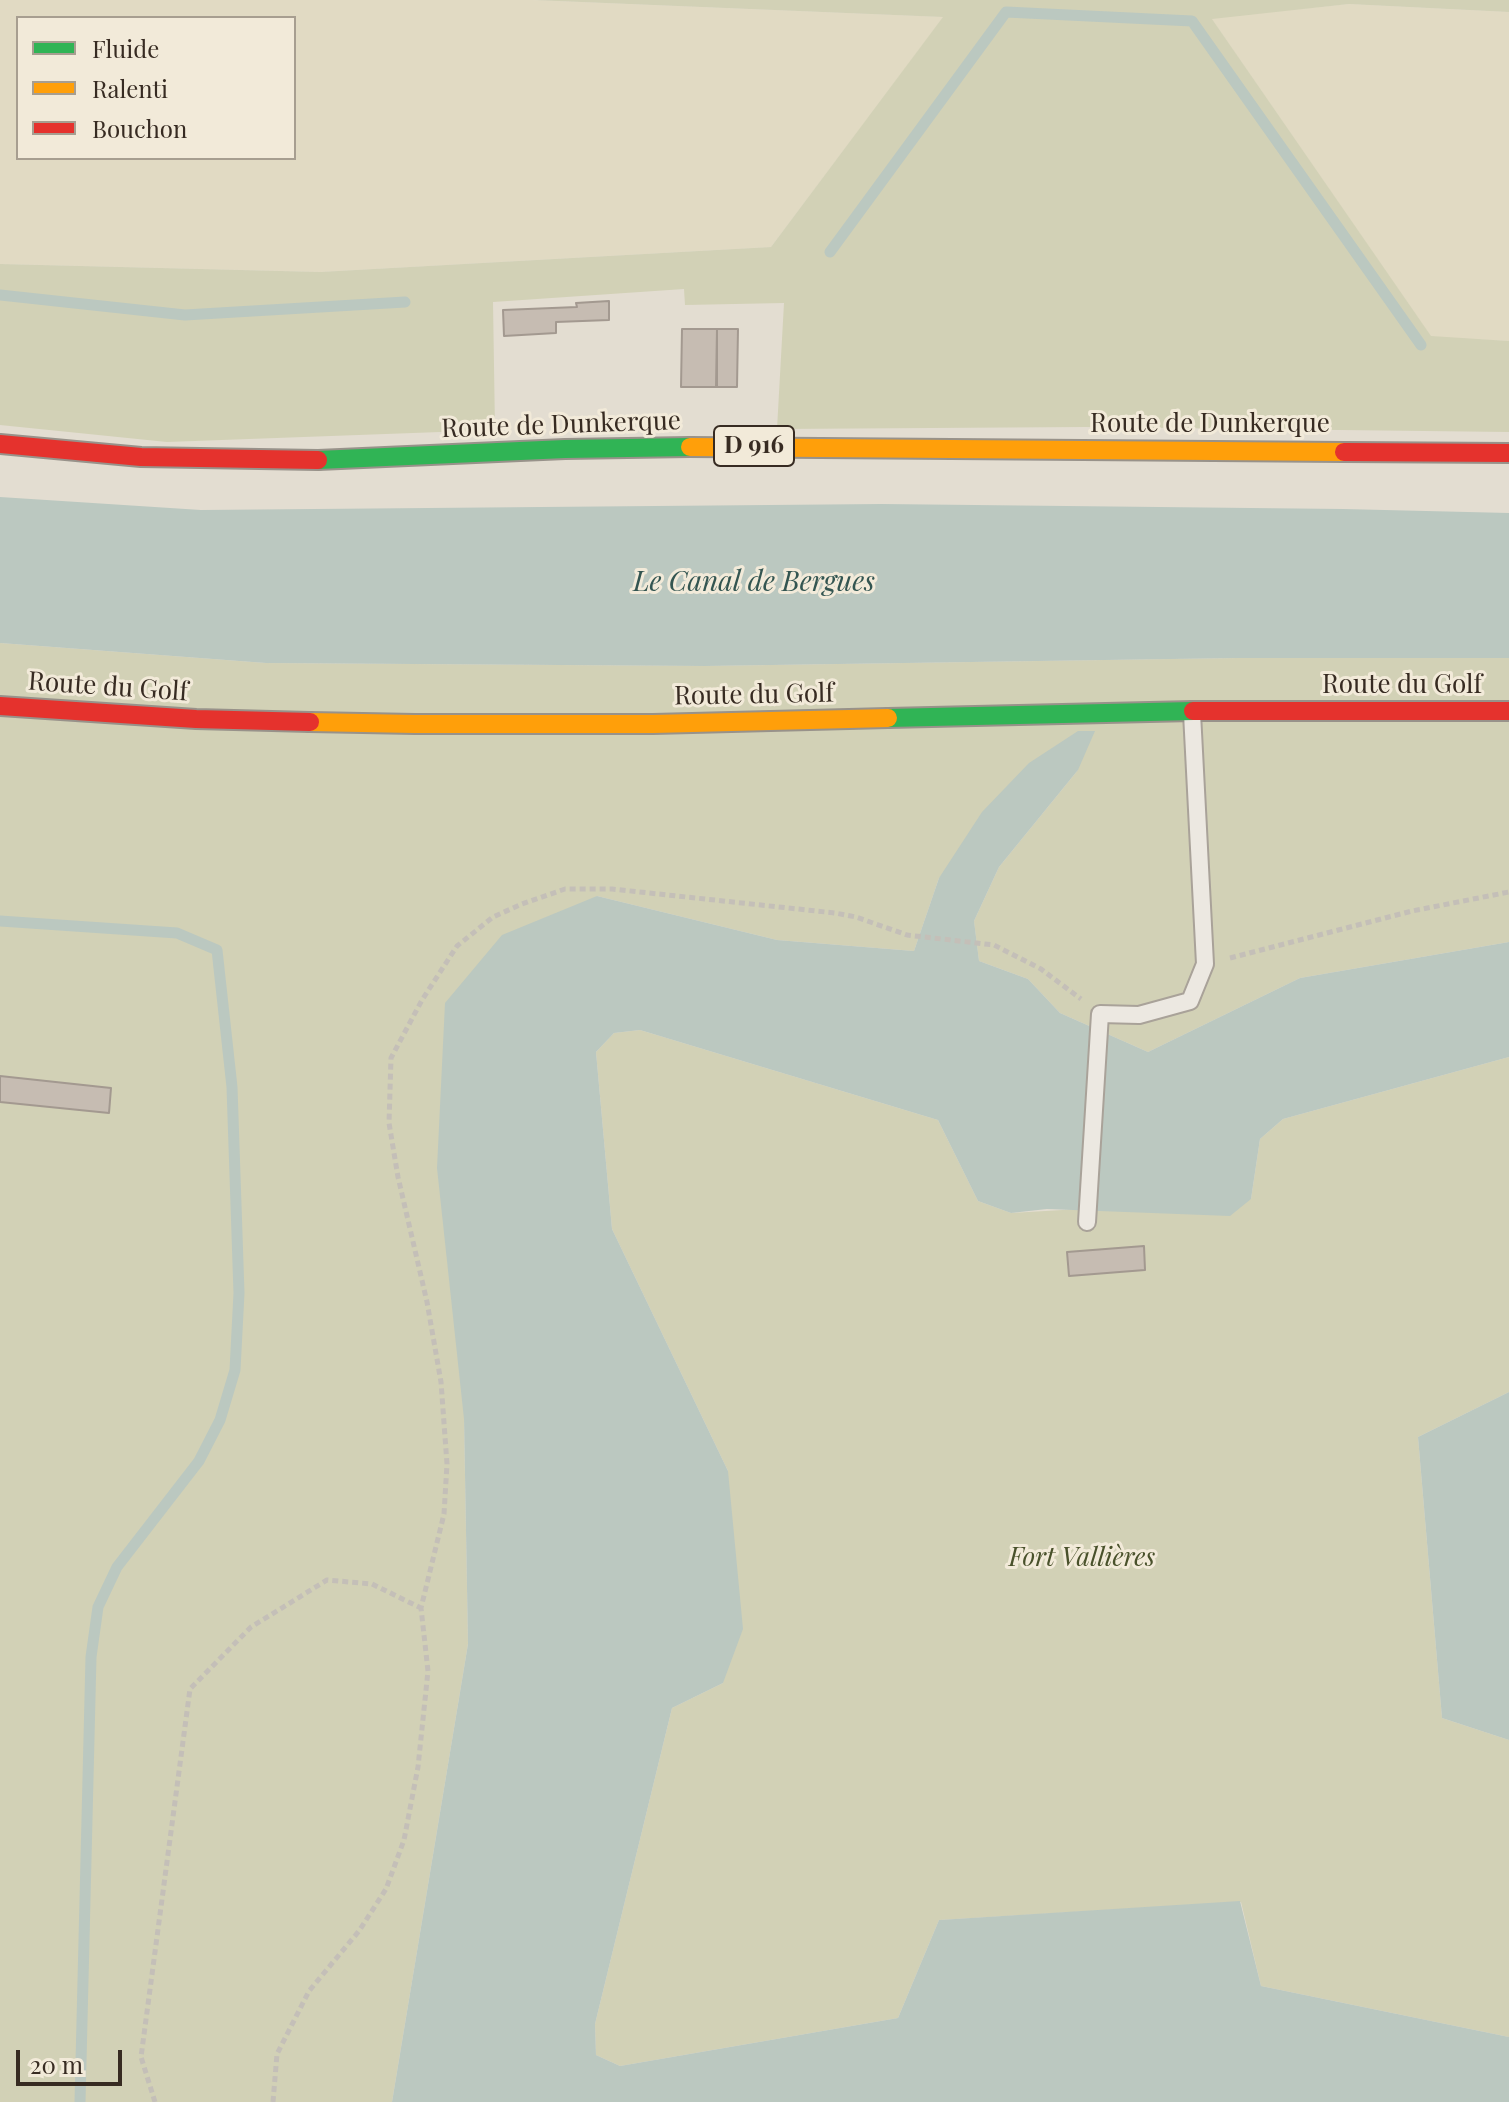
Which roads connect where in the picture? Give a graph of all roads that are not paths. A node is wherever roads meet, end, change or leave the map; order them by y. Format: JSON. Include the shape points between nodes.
{"nodes":[{"id":1,"x":0,"y":444,"type":"edge"},
{"id":2,"x":1509,"y":453,"type":"edge"},
{"id":3,"x":0,"y":706,"type":"edge"},
{"id":4,"x":1191,"y":711,"type":"junction"},
{"id":5,"x":1509,"y":711,"type":"edge"},
{"id":6,"x":1087,"y":1222,"type":"dead end"}],
"edges":[{"from":1,"to":2,"type":"street","name":"Route de Dunkerque","number":"D 916","via":[[141,457],[251,460],[737,446]]},
{"from":3,"to":4,"type":"street","name":"Route du Golf","via":[[196,719],[415,724]]},
{"from":4,"to":5,"type":"street","name":"Route du Golf"},
{"from":4,"to":6,"type":"lane","via":[[1205,964],[1190,1001],[1139,1015],[1100,1014]]}]}
